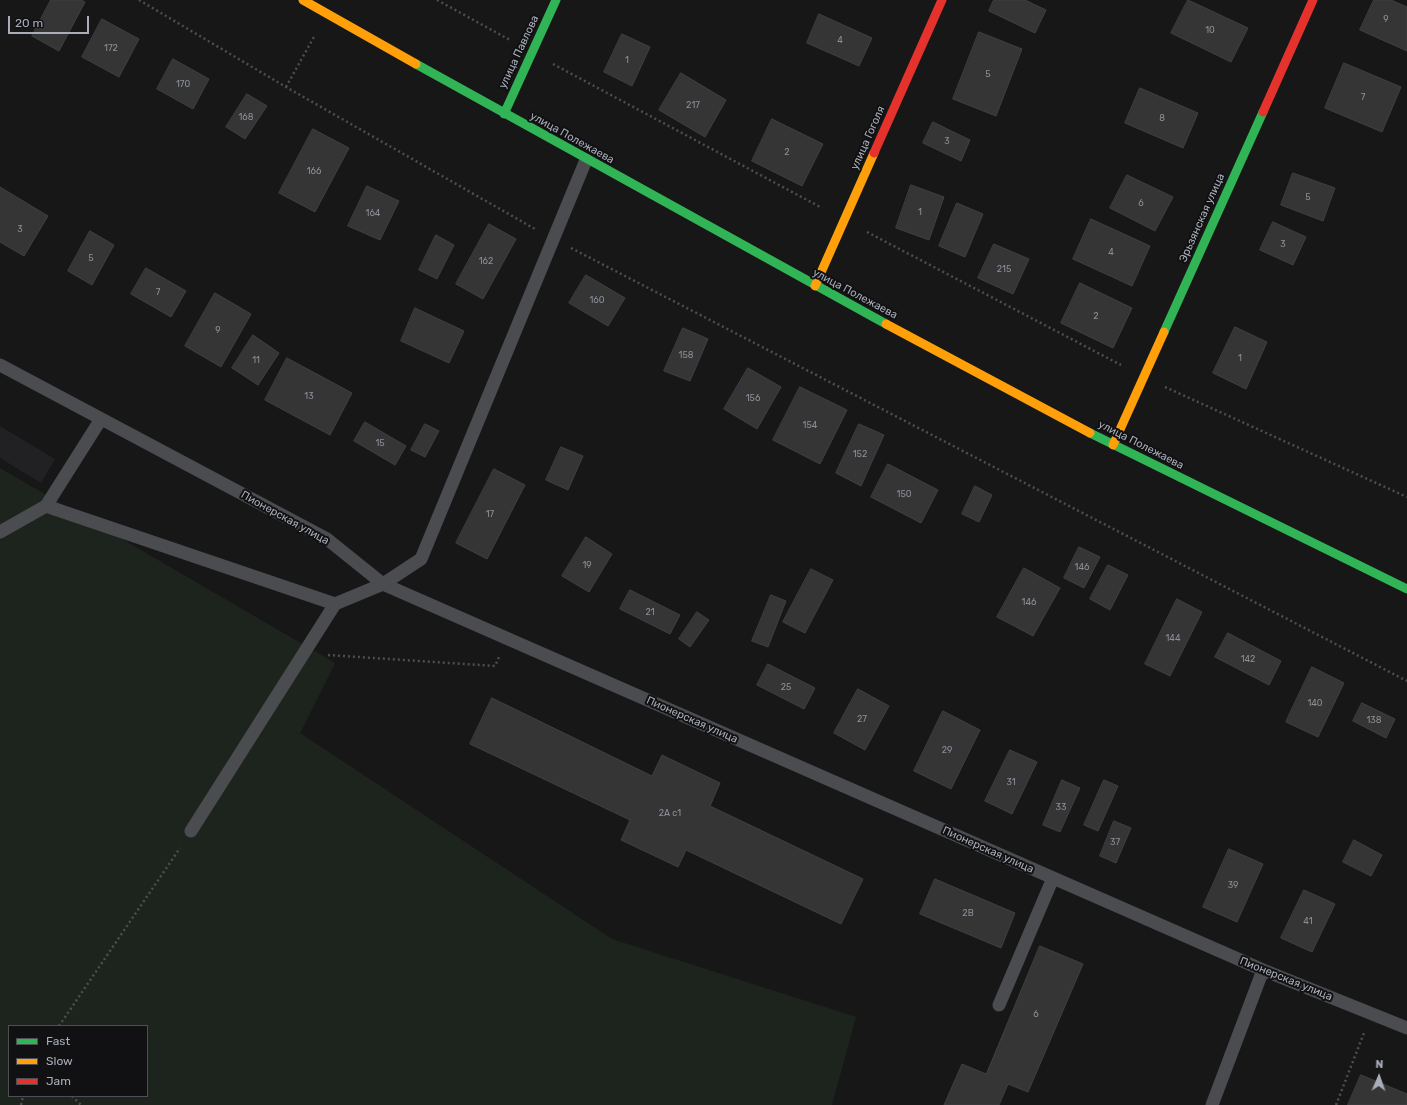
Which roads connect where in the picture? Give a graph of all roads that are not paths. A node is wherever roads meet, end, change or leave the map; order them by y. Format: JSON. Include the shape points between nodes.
{"nodes":[{"id":1,"x":303,"y":0,"type":"edge"},
{"id":2,"x":556,"y":0,"type":"edge"},
{"id":3,"x":942,"y":0,"type":"edge"},
{"id":4,"x":1313,"y":0,"type":"edge"},
{"id":5,"x":504,"y":114,"type":"junction"},
{"id":6,"x":586,"y":160,"type":"junction"},
{"id":7,"x":815,"y":286,"type":"junction"},
{"id":8,"x":0,"y":365,"type":"edge"},
{"id":9,"x":101,"y":419,"type":"junction"},
{"id":10,"x":1113,"y":445,"type":"junction"},
{"id":11,"x":46,"y":506,"type":"junction"},
{"id":12,"x":0,"y":532,"type":"edge"},
{"id":13,"x":383,"y":584,"type":"junction"},
{"id":14,"x":1407,"y":589,"type":"edge"},
{"id":15,"x":335,"y":604,"type":"junction"},
{"id":16,"x":191,"y":831,"type":"road end"},
{"id":17,"x":1053,"y":878,"type":"junction"},
{"id":18,"x":1263,"y":970,"type":"junction"},
{"id":19,"x":999,"y":1005,"type":"dead end"},
{"id":20,"x":1407,"y":1028,"type":"edge"},
{"id":21,"x":1212,"y":1105,"type":"edge"}],
"edges":[{"from":1,"to":5,"type":"main road","name":"улица Полежаева"},
{"from":2,"to":5,"type":"main road","name":"улица Павлова"},
{"from":3,"to":7,"type":"main road","name":"улица Гоголя"},
{"from":4,"to":10,"type":"main road","name":"Эрьзянская улица"},
{"from":5,"to":6,"type":"main road","name":"улица Полежаева"},
{"from":6,"to":7,"type":"main road","name":"улица Полежаева"},
{"from":6,"to":13,"type":"lane","via":[[421,559]]},
{"from":7,"to":10,"type":"main road","name":"улица Полежаева"},
{"from":8,"to":9,"type":"lane","name":"Пионерская улица"},
{"from":9,"to":11,"type":"lane"},
{"from":9,"to":13,"type":"lane","name":"Пионерская улица","via":[[327,539]]},
{"from":10,"to":14,"type":"main road","name":"улица Полежаева"},
{"from":11,"to":12,"type":"lane"},
{"from":11,"to":15,"type":"lane"},
{"from":13,"to":15,"type":"lane"},
{"from":13,"to":17,"type":"lane","name":"Пионерская улица"},
{"from":15,"to":16,"type":"lane"},
{"from":17,"to":18,"type":"lane","name":"Пионерская улица"},
{"from":17,"to":19,"type":"lane"},
{"from":18,"to":20,"type":"lane","name":"Пионерская улица"},
{"from":18,"to":21,"type":"lane"}]}
